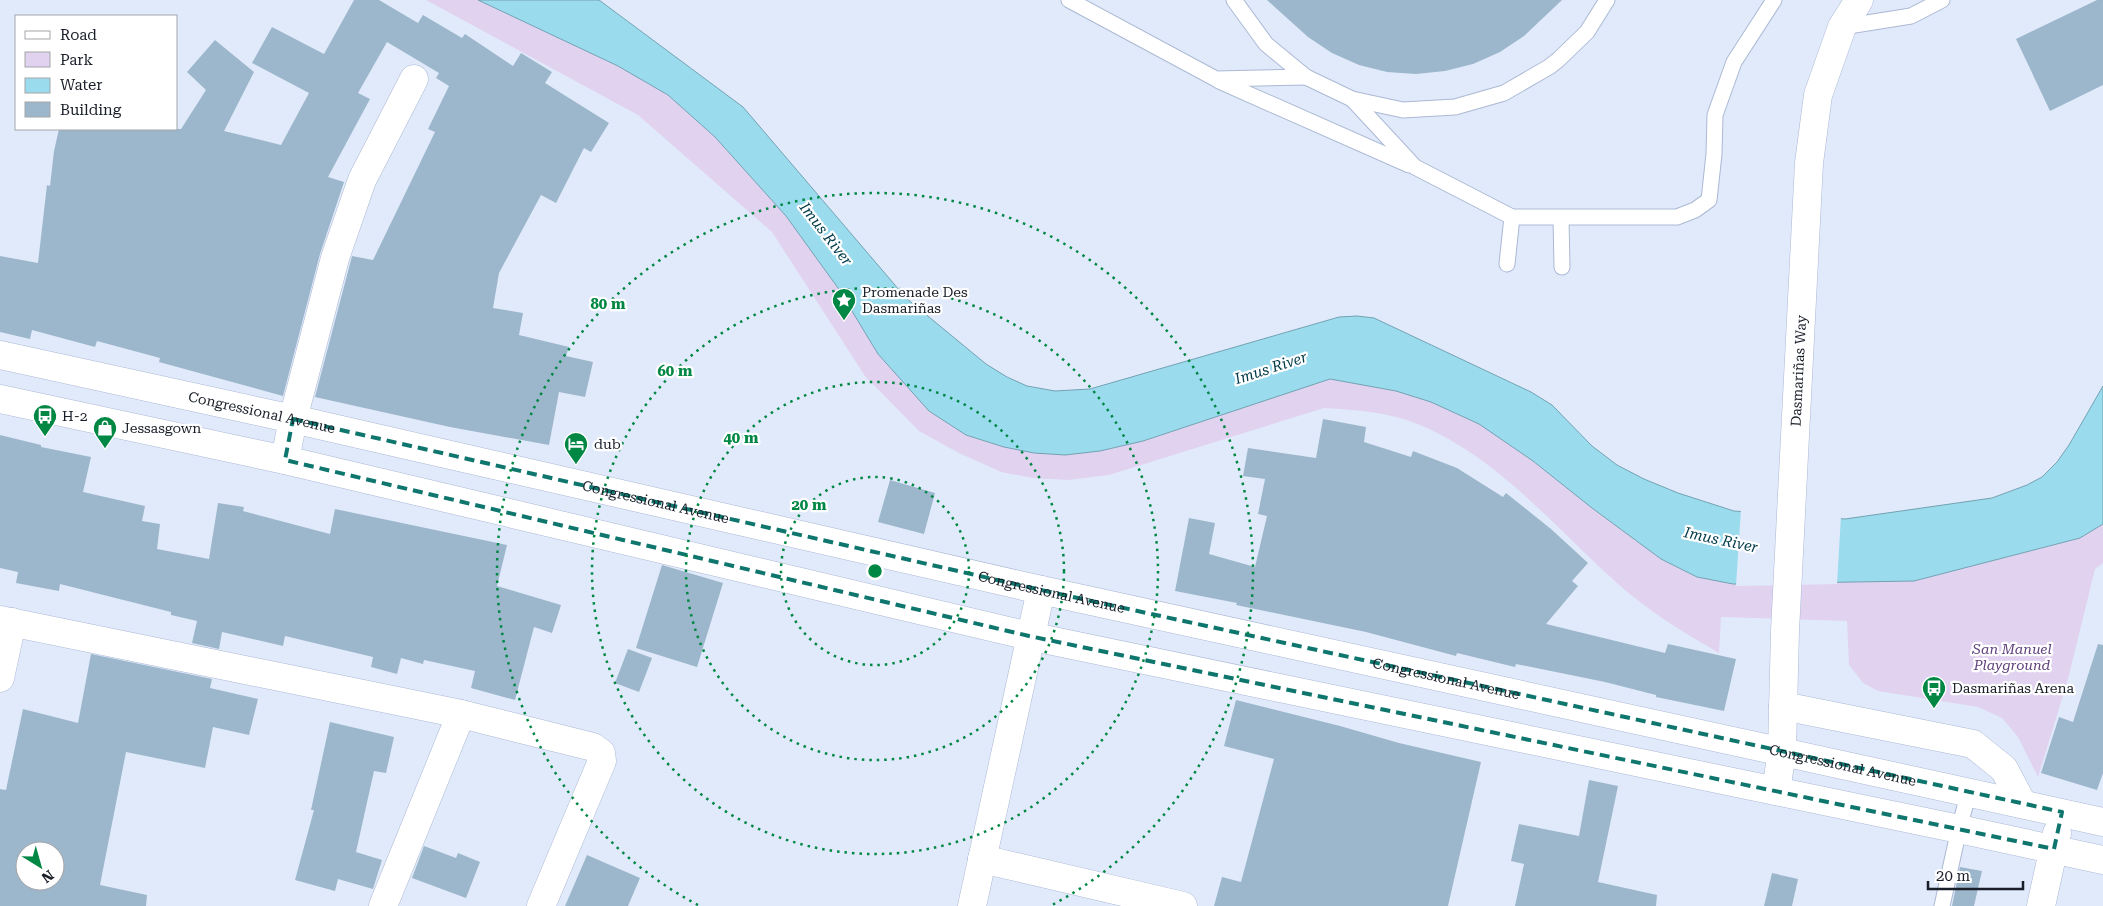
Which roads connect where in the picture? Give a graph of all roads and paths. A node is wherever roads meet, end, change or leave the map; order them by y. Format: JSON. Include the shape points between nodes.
{"nodes":[{"id":1,"x":1069,"y":0,"type":"edge"},
{"id":2,"x":1234,"y":0,"type":"edge"},
{"id":3,"x":1607,"y":0,"type":"edge"},
{"id":4,"x":1774,"y":0,"type":"edge"},
{"id":5,"x":1859,"y":0,"type":"edge"},
{"id":6,"x":1942,"y":0,"type":"edge"},
{"id":7,"x":1842,"y":27,"type":"junction"},
{"id":8,"x":1306,"y":77,"type":"junction"},
{"id":9,"x":414,"y":79,"type":"dead end"},
{"id":10,"x":1216,"y":80,"type":"junction"},
{"id":11,"x":1352,"y":98,"type":"junction"},
{"id":12,"x":1415,"y":168,"type":"junction"},
{"id":13,"x":1512,"y":217,"type":"junction"},
{"id":14,"x":1561,"y":218,"type":"junction"},
{"id":15,"x":1508,"y":264,"type":"dead end"},
{"id":16,"x":1562,"y":267,"type":"dead end"},
{"id":17,"x":0,"y":355,"type":"edge"},
{"id":18,"x":0,"y":399,"type":"edge"},
{"id":19,"x":293,"y":419,"type":"junction"},
{"id":20,"x":285,"y":460,"type":"junction"},
{"id":21,"x":1041,"y":590,"type":"junction"},
{"id":22,"x":6,"y":621,"type":"edge"},
{"id":23,"x":1029,"y":636,"type":"junction"},
{"id":24,"x":0,"y":678,"type":"edge"},
{"id":25,"x":1783,"y":706,"type":"junction"},
{"id":26,"x":461,"y":714,"type":"junction"},
{"id":27,"x":1782,"y":751,"type":"junction"},
{"id":28,"x":1776,"y":791,"type":"junction"},
{"id":29,"x":1970,"y":791,"type":"junction"},
{"id":30,"x":2022,"y":803,"type":"junction"},
{"id":31,"x":2062,"y":812,"type":"junction"},
{"id":32,"x":2103,"y":822,"type":"edge"},
{"id":33,"x":1959,"y":829,"type":"junction"},
{"id":34,"x":2054,"y":850,"type":"junction"},
{"id":35,"x":982,"y":858,"type":"junction"},
{"id":36,"x":2103,"y":859,"type":"edge"},
{"id":37,"x":383,"y":906,"type":"edge"},
{"id":38,"x":541,"y":906,"type":"edge"},
{"id":39,"x":972,"y":906,"type":"edge"},
{"id":40,"x":1183,"y":906,"type":"edge"},
{"id":41,"x":1942,"y":906,"type":"edge"},
{"id":42,"x":2041,"y":906,"type":"edge"}],
"edges":[{"from":1,"to":10,"type":"lane"},
{"from":2,"to":8,"type":"lane","via":[[1266,44]]},
{"from":3,"to":11,"type":"lane","via":[[1587,32],[1554,64],[1504,93],[1455,107],[1403,110]]},
{"from":4,"to":14,"type":"lane","via":[[1734,62],[1715,115],[1709,200],[1677,217]]},
{"from":5,"to":7,"type":"main road","name":"Dasmariñas Way"},
{"from":6,"to":7,"type":"lane","via":[[1911,16]]},
{"from":7,"to":25,"type":"main road","name":"Dasmariñas Way","via":[[1818,95],[1809,163]]},
{"from":8,"to":10,"type":"lane"},
{"from":8,"to":11,"type":"lane"},
{"from":9,"to":19,"type":"main road","via":[[362,180],[335,258]]},
{"from":10,"to":12,"type":"lane"},
{"from":11,"to":12,"type":"lane"},
{"from":12,"to":13,"type":"lane"},
{"from":13,"to":14,"type":"lane"},
{"from":13,"to":15,"type":"lane"},
{"from":14,"to":16,"type":"lane"},
{"from":17,"to":19,"type":"main road","name":"Congressional Avenue"},
{"from":18,"to":20,"type":"main road"},
{"from":19,"to":20,"type":"main road"},
{"from":19,"to":21,"type":"main road","name":"Congressional Avenue"},
{"from":20,"to":23,"type":"main road"},
{"from":21,"to":23,"type":"main road"},
{"from":21,"to":27,"type":"main road","name":"Congressional Avenue"},
{"from":22,"to":24,"type":"main road"},
{"from":22,"to":26,"type":"main road"},
{"from":23,"to":28,"type":"main road"},
{"from":23,"to":35,"type":"main road"},
{"from":25,"to":27,"type":"main road","name":"Dasmariñas Way"},
{"from":25,"to":30,"type":"main road","via":[[1973,744],[2004,769]]},
{"from":26,"to":37,"type":"main road"},
{"from":26,"to":38,"type":"main road","via":[[593,747],[601,753],[602,762]]},
{"from":27,"to":28,"type":"main road","name":"Dasmariñas Way"},
{"from":27,"to":29,"type":"main road","name":"Congressional Avenue"},
{"from":28,"to":33,"type":"main road"},
{"from":29,"to":30,"type":"main road","name":"Congressional Avenue"},
{"from":29,"to":33,"type":"lane"},
{"from":30,"to":31,"type":"main road","name":"Congressional Avenue"},
{"from":31,"to":32,"type":"main road","name":"Congressional Avenue"},
{"from":31,"to":34,"type":"main road"},
{"from":33,"to":34,"type":"main road"},
{"from":33,"to":41,"type":"lane"},
{"from":34,"to":36,"type":"main road"},
{"from":34,"to":42,"type":"main road"},
{"from":35,"to":39,"type":"main road"},
{"from":35,"to":40,"type":"main road"}]}
